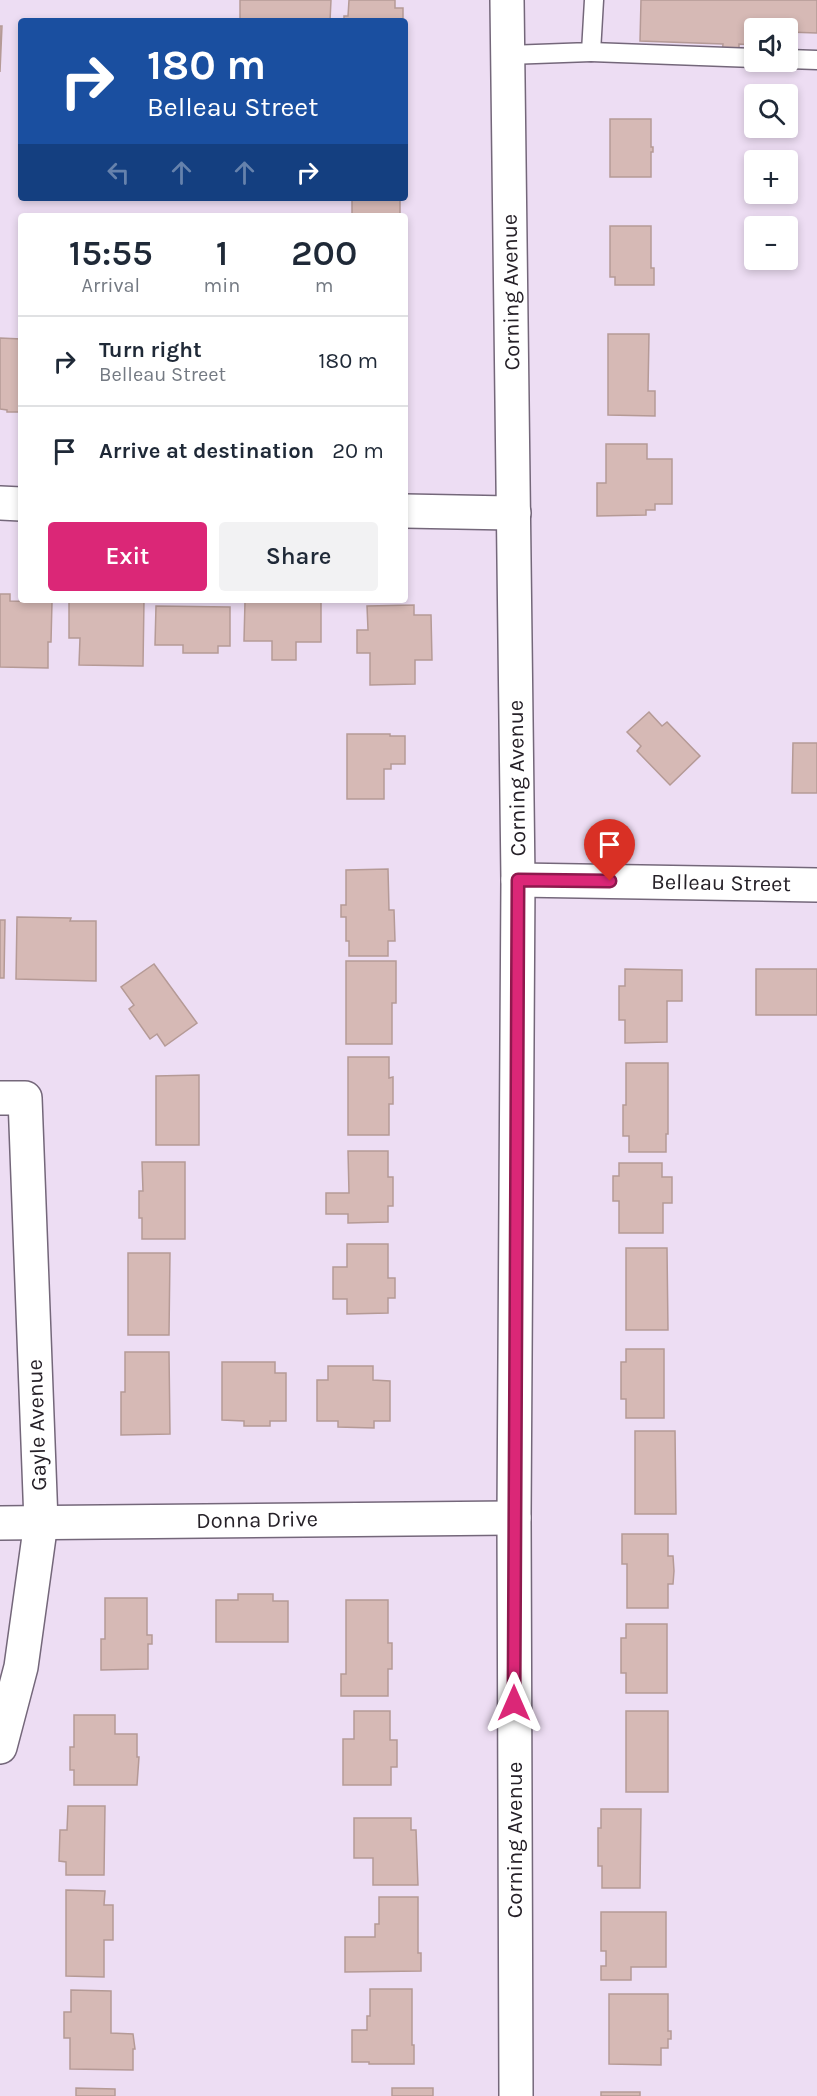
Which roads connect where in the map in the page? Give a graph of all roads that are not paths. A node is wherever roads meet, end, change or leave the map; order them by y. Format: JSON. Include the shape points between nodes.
{"nodes":[{"id":1,"x":507,"y":0,"type":"edge"},
{"id":2,"x":594,"y":0,"type":"edge"},
{"id":3,"x":591,"y":52,"type":"junction"},
{"id":4,"x":507,"y":55,"type":"junction"},
{"id":5,"x":744,"y":58,"type":"edge"},
{"id":6,"x":798,"y":59,"type":"edge"},
{"id":7,"x":817,"y":60,"type":"edge"},
{"id":8,"x":0,"y":503,"type":"edge"},
{"id":9,"x":18,"y":504,"type":"edge"},
{"id":10,"x":408,"y":511,"type":"edge"},
{"id":11,"x":514,"y":513,"type":"junction"},
{"id":12,"x":518,"y":880,"type":"junction"},
{"id":13,"x":817,"y":885,"type":"edge"},
{"id":14,"x":12,"y":1098,"type":"edge"},
{"id":15,"x":514,"y":1518,"type":"junction"},
{"id":16,"x":41,"y":1522,"type":"junction"},
{"id":17,"x":0,"y":1523,"type":"edge"},
{"id":18,"x":0,"y":1747,"type":"edge"},
{"id":19,"x":516,"y":2096,"type":"edge"}],
"edges":[{"from":1,"to":4,"type":"street","name":"Corning Avenue"},
{"from":2,"to":3,"type":"lane"},
{"from":3,"to":4,"type":"lane"},
{"from":3,"to":5,"type":"lane"},
{"from":4,"to":11,"type":"street","name":"Corning Avenue"},
{"from":6,"to":7,"type":"lane"},
{"from":8,"to":9,"type":"street"},
{"from":10,"to":11,"type":"street"},
{"from":11,"to":12,"type":"street","name":"Corning Avenue"},
{"from":12,"to":13,"type":"street","name":"Belleau Street"},
{"from":12,"to":15,"type":"street","name":"Corning Avenue"},
{"from":14,"to":16,"type":"street","name":"Gayle Avenue"},
{"from":15,"to":16,"type":"street","name":"Donna Drive"},
{"from":15,"to":19,"type":"street","name":"Corning Avenue"},
{"from":16,"to":17,"type":"street","name":"Donna Drive"},
{"from":16,"to":18,"type":"street","name":"Gayle Avenue","via":[[21,1667]]}]}
